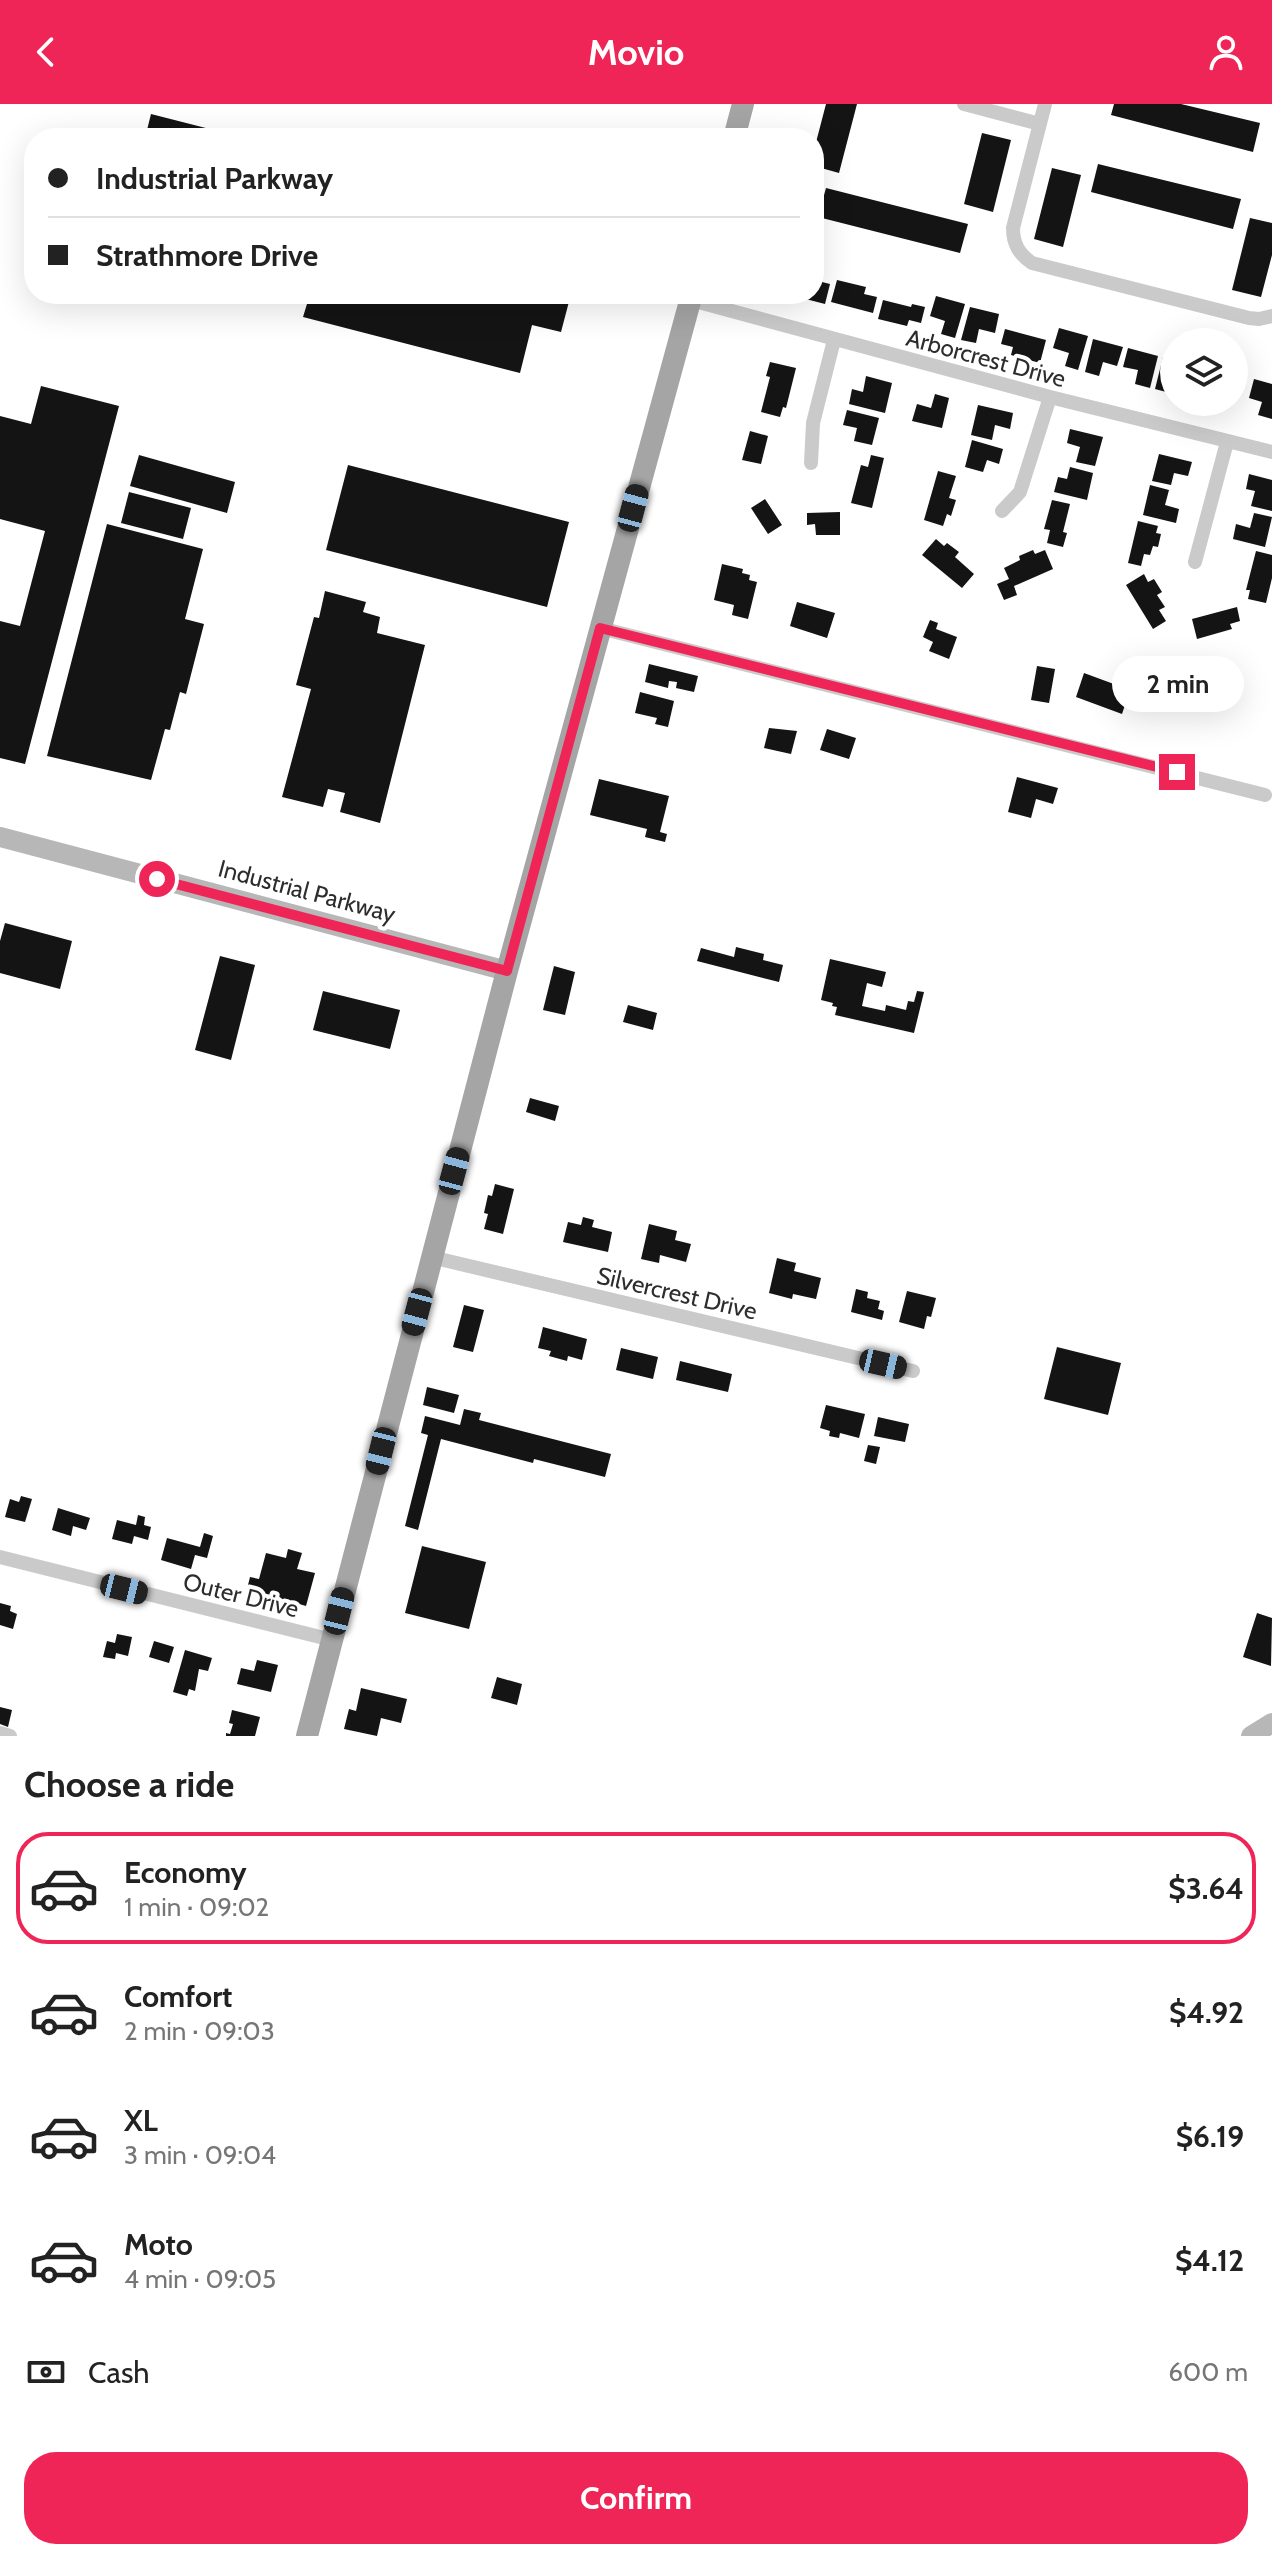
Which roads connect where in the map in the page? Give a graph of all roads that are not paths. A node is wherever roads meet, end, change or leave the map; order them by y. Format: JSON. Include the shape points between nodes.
{"nodes":[{"id":1,"x":743,"y":104,"type":"edge"},
{"id":2,"x":964,"y":104,"type":"edge"},
{"id":3,"x":1045,"y":104,"type":"edge"},
{"id":4,"x":1040,"y":124,"type":"junction"},
{"id":5,"x":737,"y":128,"type":"edge"},
{"id":6,"x":689,"y":304,"type":"edge"},
{"id":7,"x":714,"y":304,"type":"edge"},
{"id":8,"x":1272,"y":316,"type":"edge"},
{"id":9,"x":834,"y":340,"type":"junction"},
{"id":10,"x":1050,"y":397,"type":"junction"},
{"id":11,"x":1227,"y":442,"type":"junction"},
{"id":12,"x":1272,"y":452,"type":"edge"},
{"id":13,"x":811,"y":463,"type":"dead end"},
{"id":14,"x":1002,"y":511,"type":"dead end"},
{"id":15,"x":1195,"y":562,"type":"dead end"},
{"id":16,"x":600,"y":628,"type":"junction"},
{"id":17,"x":1265,"y":795,"type":"dead end"},
{"id":18,"x":0,"y":837,"type":"edge"},
{"id":19,"x":507,"y":971,"type":"junction"},
{"id":20,"x":431,"y":1257,"type":"junction"},
{"id":21,"x":913,"y":1371,"type":"dead end"},
{"id":22,"x":0,"y":1557,"type":"edge"},
{"id":23,"x":332,"y":1640,"type":"junction"},
{"id":24,"x":1272,"y":1723,"type":"edge"},
{"id":25,"x":0,"y":1733,"type":"edge"},
{"id":26,"x":10,"y":1736,"type":"edge"},
{"id":27,"x":307,"y":1736,"type":"edge"},
{"id":28,"x":1251,"y":1736,"type":"edge"}],
"edges":[{"from":1,"to":5,"type":"main road"},
{"from":2,"to":4,"type":"street"},
{"from":3,"to":4,"type":"street"},
{"from":4,"to":8,"type":"street","via":[[1013,228],[1023,257],[1249,318]]},
{"from":6,"to":16,"type":"main road"},
{"from":7,"to":9,"type":"street","name":"Arborcrest Drive"},
{"from":9,"to":10,"type":"street","name":"Arborcrest Drive"},
{"from":9,"to":13,"type":"street","via":[[813,423]]},
{"from":10,"to":11,"type":"street","name":"Arborcrest Drive"},
{"from":10,"to":14,"type":"street","via":[[1020,492]]},
{"from":11,"to":12,"type":"street","name":"Arborcrest Drive"},
{"from":11,"to":15,"type":"street"},
{"from":16,"to":17,"type":"street"},
{"from":16,"to":19,"type":"main road"},
{"from":18,"to":19,"type":"street","name":"Industrial Parkway"},
{"from":19,"to":20,"type":"main road"},
{"from":20,"to":21,"type":"street","name":"Silvercrest Drive"},
{"from":20,"to":23,"type":"main road"},
{"from":22,"to":23,"type":"street","name":"Outer Drive"},
{"from":23,"to":27,"type":"main road"},
{"from":24,"to":28,"type":"street"},
{"from":25,"to":26,"type":"street"}]}
